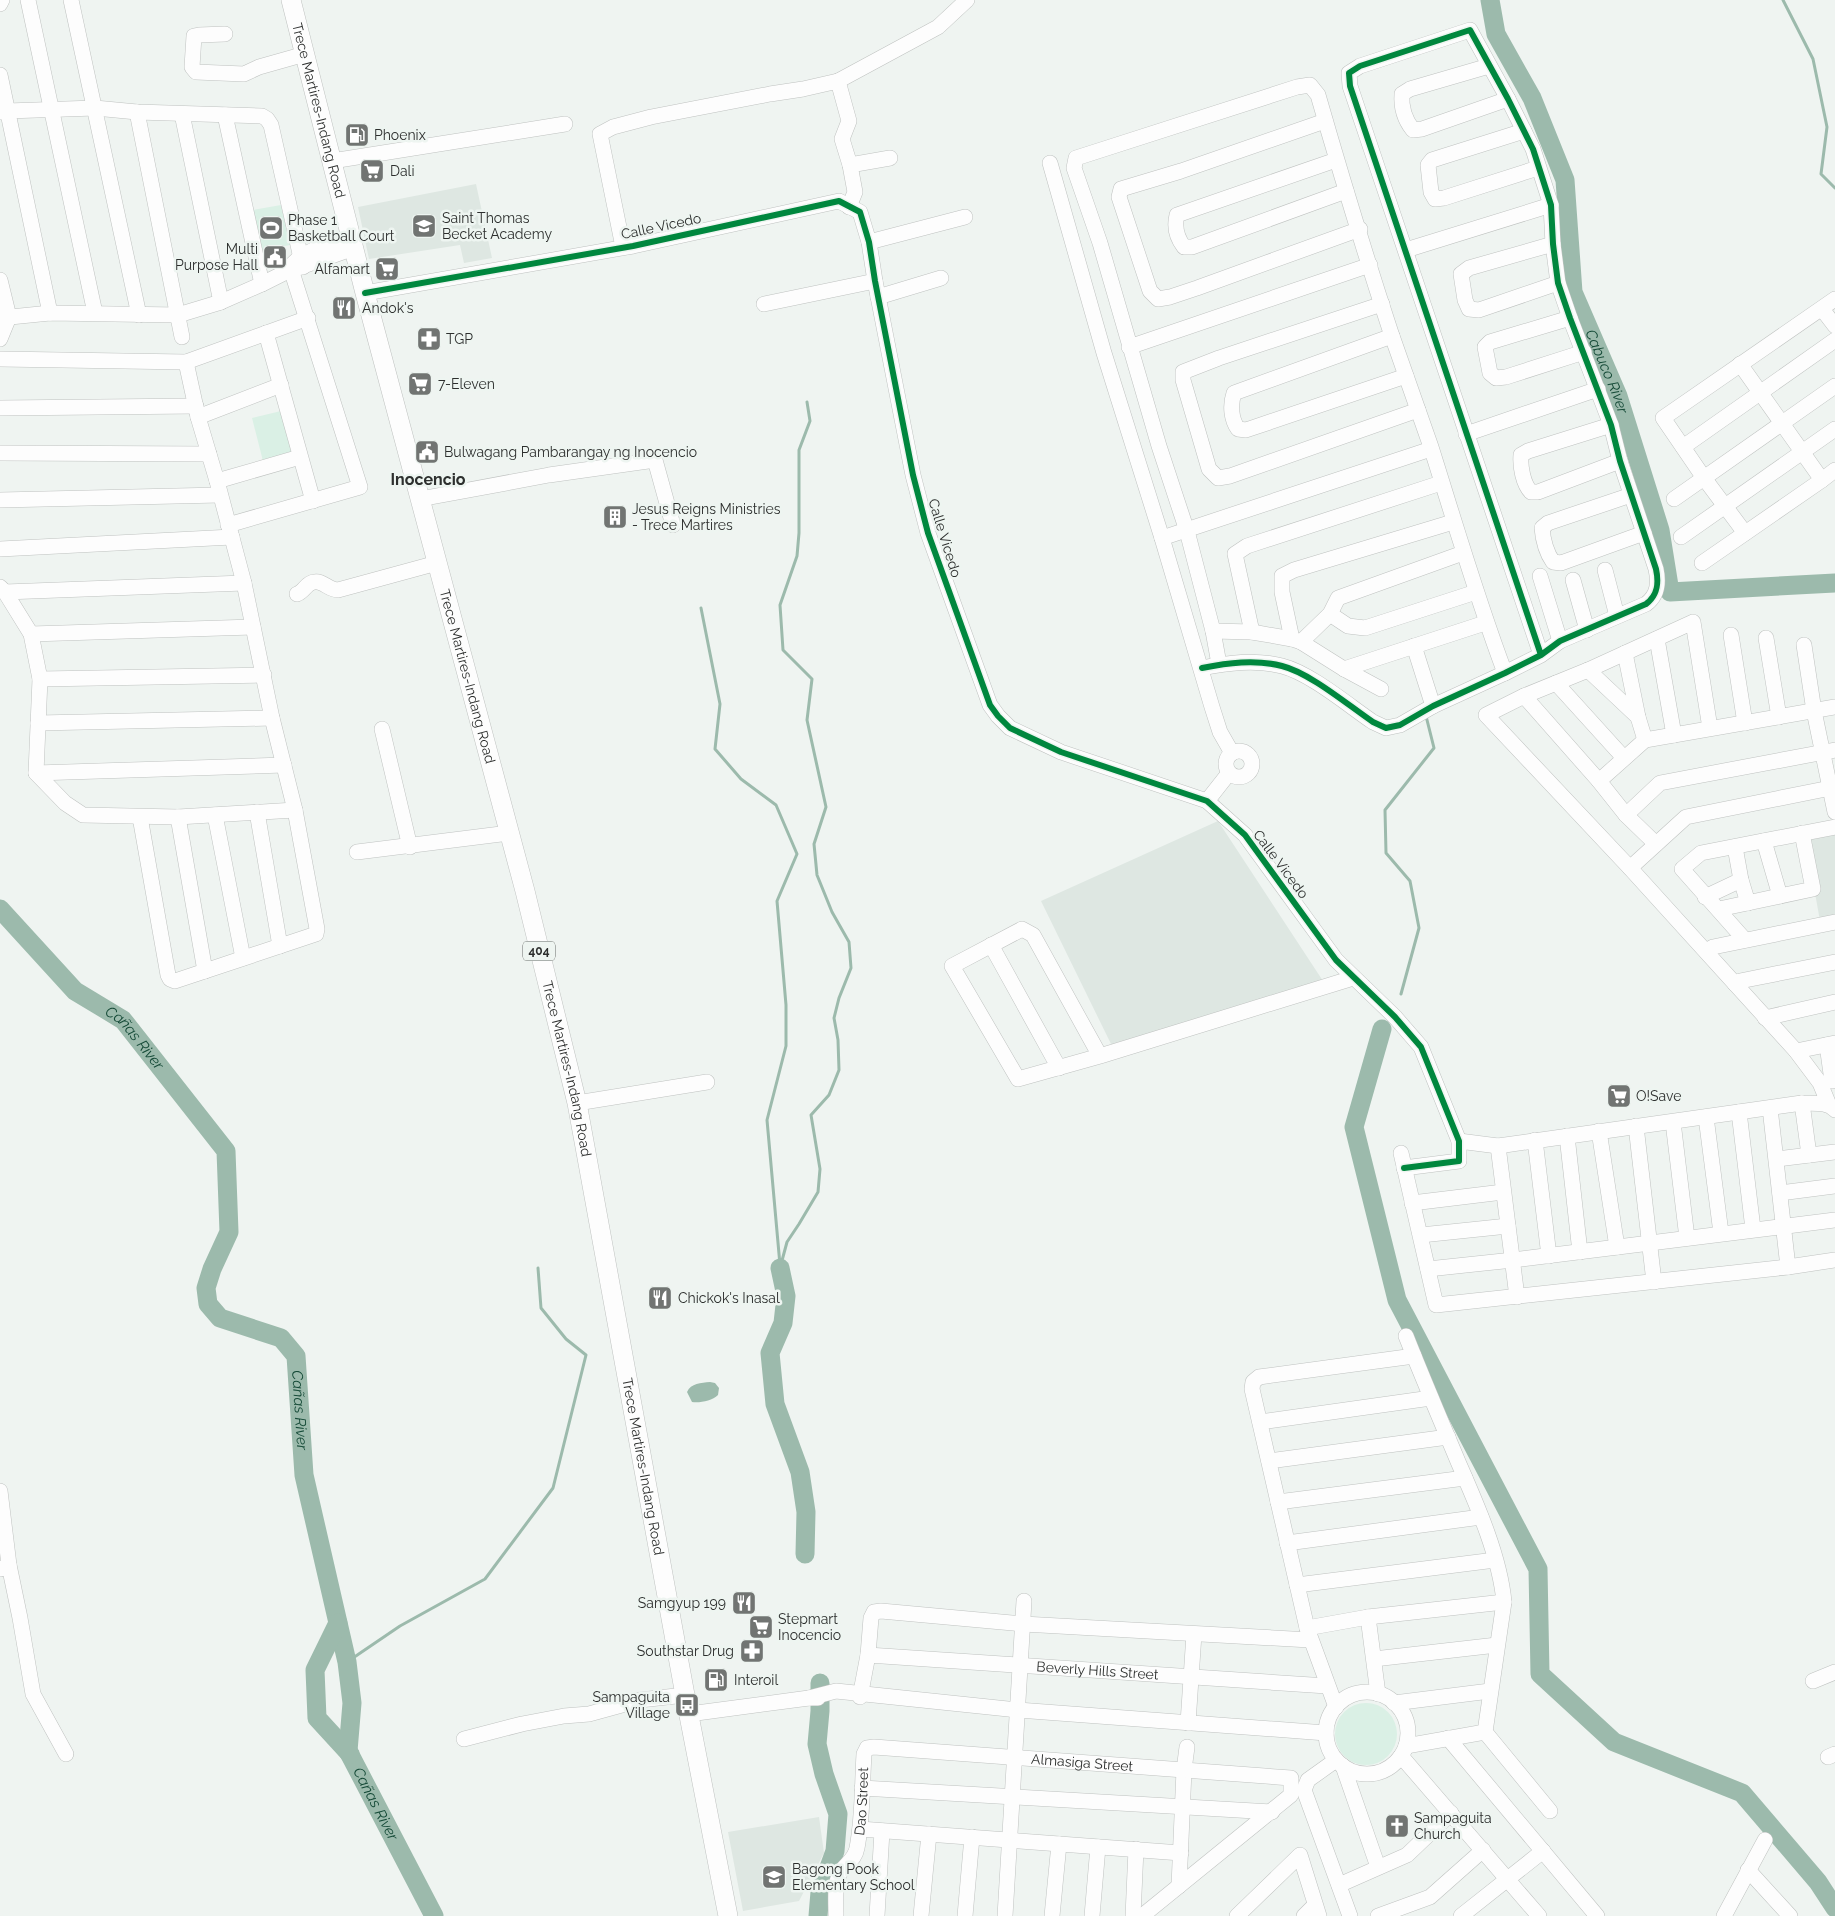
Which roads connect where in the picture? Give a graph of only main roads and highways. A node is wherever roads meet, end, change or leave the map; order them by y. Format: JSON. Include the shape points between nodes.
{"nodes":[{"id":1,"x":291,"y":0,"type":"edge"},
{"id":2,"x":728,"y":1916,"type":"edge"}],
"edges":[{"from":1,"to":2,"type":"main road","name":"Trece Martires-Indang Road","number":"404","via":[[577,1103]]}]}
